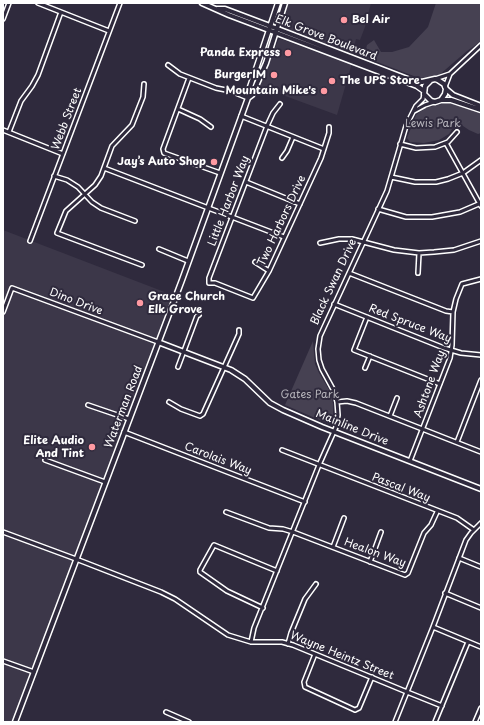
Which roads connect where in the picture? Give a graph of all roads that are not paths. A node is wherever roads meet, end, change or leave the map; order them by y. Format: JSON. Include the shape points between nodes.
{"nodes":[{"id":1,"x":9,"y":3,"type":"edge"},
{"id":2,"x":38,"y":3,"type":"edge"},
{"id":3,"x":120,"y":3,"type":"edge"},
{"id":4,"x":202,"y":3,"type":"edge"},
{"id":5,"x":278,"y":3,"type":"edge"},
{"id":6,"x":284,"y":3,"type":"edge"},
{"id":7,"x":61,"y":12,"type":"junction"},
{"id":8,"x":3,"y":19,"type":"edge"},
{"id":9,"x":270,"y":28,"type":"junction"},
{"id":10,"x":276,"y":30,"type":"junction"},
{"id":11,"x":110,"y":31,"type":"junction"},
{"id":12,"x":481,"y":45,"type":"edge"},
{"id":13,"x":168,"y":64,"type":"dead end"},
{"id":14,"x":450,"y":74,"type":"junction"},
{"id":15,"x":190,"y":78,"type":"junction"},
{"id":16,"x":435,"y":80,"type":"junction"},
{"id":17,"x":430,"y":81,"type":"junction"},
{"id":18,"x":144,"y":84,"type":"dead end"},
{"id":19,"x":446,"y":88,"type":"junction"},
{"id":20,"x":424,"y":92,"type":"junction"},
{"id":21,"x":248,"y":98,"type":"junction"},
{"id":22,"x":441,"y":100,"type":"junction"},
{"id":23,"x":435,"y":102,"type":"junction"},
{"id":24,"x":280,"y":104,"type":"dead end"},
{"id":25,"x":481,"y":106,"type":"edge"},
{"id":26,"x":178,"y":109,"type":"junction"},
{"id":27,"x":481,"y":110,"type":"edge"},
{"id":28,"x":414,"y":111,"type":"junction"},
{"id":29,"x":241,"y":116,"type":"junction"},
{"id":30,"x":266,"y":126,"type":"junction"},
{"id":31,"x":211,"y":127,"type":"dead end"},
{"id":32,"x":329,"y":127,"type":"dead end"},
{"id":33,"x":3,"y":130,"type":"edge"},
{"id":34,"x":10,"y":132,"type":"junction"},
{"id":35,"x":457,"y":132,"type":"dead end"},
{"id":36,"x":293,"y":137,"type":"junction"},
{"id":37,"x":446,"y":143,"type":"junction"},
{"id":38,"x":400,"y":144,"type":"junction"},
{"id":39,"x":324,"y":149,"type":"junction"},
{"id":40,"x":63,"y":154,"type":"junction"},
{"id":41,"x":282,"y":158,"type":"dead end"},
{"id":42,"x":481,"y":160,"type":"edge"},
{"id":43,"x":104,"y":168,"type":"junction"},
{"id":44,"x":220,"y":173,"type":"junction"},
{"id":45,"x":463,"y":173,"type":"junction"},
{"id":46,"x":54,"y":176,"type":"junction"},
{"id":47,"x":391,"y":177,"type":"junction"},
{"id":48,"x":246,"y":182,"type":"junction"},
{"id":49,"x":85,"y":194,"type":"junction"},
{"id":50,"x":300,"y":204,"type":"junction"},
{"id":51,"x":481,"y":204,"type":"edge"},
{"id":52,"x":208,"y":208,"type":"junction"},
{"id":53,"x":378,"y":209,"type":"junction"},
{"id":54,"x":232,"y":217,"type":"junction"},
{"id":55,"x":135,"y":221,"type":"dead end"},
{"id":56,"x":284,"y":237,"type":"junction"},
{"id":57,"x":30,"y":240,"type":"dead end"},
{"id":58,"x":364,"y":241,"type":"junction"},
{"id":59,"x":481,"y":241,"type":"edge"},
{"id":60,"x":320,"y":243,"type":"dead end"},
{"id":61,"x":159,"y":249,"type":"dead end"},
{"id":62,"x":419,"y":253,"type":"junction"},
{"id":63,"x":188,"y":260,"type":"junction"},
{"id":64,"x":255,"y":262,"type":"dead end"},
{"id":65,"x":142,"y":264,"type":"dead end"},
{"id":66,"x":268,"y":271,"type":"junction"},
{"id":67,"x":348,"y":273,"type":"junction"},
{"id":68,"x":418,"y":273,"type":"dead end"},
{"id":69,"x":481,"y":279,"type":"edge"},
{"id":70,"x":253,"y":298,"type":"joint"},
{"id":71,"x":334,"y":304,"type":"junction"},
{"id":72,"x":3,"y":312,"type":"edge"},
{"id":73,"x":453,"y":312,"type":"junction"},
{"id":74,"x":199,"y":315,"type":"dead end"},
{"id":75,"x":367,"y":317,"type":"junction"},
{"id":76,"x":239,"y":330,"type":"dead end"},
{"id":77,"x":158,"y":342,"type":"junction"},
{"id":78,"x":452,"y":350,"type":"junction"},
{"id":79,"x":183,"y":352,"type":"junction"},
{"id":80,"x":481,"y":355,"type":"edge"},
{"id":81,"x":370,"y":356,"type":"junction"},
{"id":82,"x":178,"y":367,"type":"dead end"},
{"id":83,"x":224,"y":367,"type":"junction"},
{"id":84,"x":366,"y":368,"type":"dead end"},
{"id":85,"x":481,"y":380,"type":"edge"},
{"id":86,"x":440,"y":384,"type":"junction"},
{"id":87,"x":397,"y":398,"type":"dead end"},
{"id":88,"x":169,"y":402,"type":"dead end"},
{"id":89,"x":337,"y":402,"type":"junction"},
{"id":90,"x":88,"y":405,"type":"dead end"},
{"id":91,"x":390,"y":416,"type":"junction"},
{"id":92,"x":129,"y":419,"type":"junction"},
{"id":93,"x":423,"y":429,"type":"junction"},
{"id":94,"x":124,"y":432,"type":"junction"},
{"id":95,"x":334,"y":432,"type":"junction"},
{"id":96,"x":457,"y":442,"type":"junction"},
{"id":97,"x":282,"y":450,"type":"dead end"},
{"id":98,"x":481,"y":452,"type":"edge"},
{"id":99,"x":45,"y":460,"type":"dead end"},
{"id":100,"x":410,"y":461,"type":"junction"},
{"id":101,"x":319,"y":465,"type":"junction"},
{"id":102,"x":105,"y":482,"type":"junction"},
{"id":103,"x":481,"y":489,"type":"edge"},
{"id":104,"x":304,"y":502,"type":"junction"},
{"id":105,"x":226,"y":512,"type":"dead end"},
{"id":106,"x":437,"y":512,"type":"junction"},
{"id":107,"x":344,"y":518,"type":"dead end"},
{"id":108,"x":481,"y":523,"type":"edge"},
{"id":109,"x":474,"y":530,"type":"junction"},
{"id":110,"x":3,"y":532,"type":"edge"},
{"id":111,"x":293,"y":532,"type":"junction"},
{"id":112,"x":381,"y":532,"type":"dead end"},
{"id":113,"x":333,"y":547,"type":"junction"},
{"id":114,"x":459,"y":558,"type":"junction"},
{"id":115,"x":76,"y":559,"type":"junction"},
{"id":116,"x":370,"y":562,"type":"junction"},
{"id":117,"x":481,"y":567,"type":"edge"},
{"id":118,"x":277,"y":571,"type":"junction"},
{"id":119,"x":316,"y":584,"type":"dead end"},
{"id":120,"x":445,"y":593,"type":"junction"},
{"id":121,"x":262,"y":608,"type":"junction"},
{"id":122,"x":481,"y":608,"type":"edge"},
{"id":123,"x":433,"y":627,"type":"junction"},
{"id":124,"x":251,"y":642,"type":"junction"},
{"id":125,"x":468,"y":642,"type":"junction"},
{"id":126,"x":288,"y":644,"type":"junction"},
{"id":127,"x":481,"y":647,"type":"edge"},
{"id":128,"x":315,"y":654,"type":"junction"},
{"id":129,"x":3,"y":661,"type":"edge"},
{"id":130,"x":34,"y":672,"type":"junction"},
{"id":131,"x":372,"y":678,"type":"junction"},
{"id":132,"x":407,"y":692,"type":"junction"},
{"id":133,"x":442,"y":706,"type":"junction"},
{"id":134,"x":481,"y":708,"type":"edge"},
{"id":135,"x":166,"y":712,"type":"dead end"},
{"id":136,"x":15,"y":722,"type":"edge"},
{"id":137,"x":189,"y":722,"type":"edge"},
{"id":138,"x":395,"y":722,"type":"edge"},
{"id":139,"x":435,"y":722,"type":"edge"},
{"id":140,"x":475,"y":722,"type":"edge"}],
"edges":[{"from":1,"to":8,"type":"street"},
{"from":2,"to":7,"type":"street"},
{"from":3,"to":11,"type":"street","name":"Webb Street"},
{"from":4,"to":9,"type":"main road","name":"Elk Grove Boulevard","via":[[217,9],[225,9]]},
{"from":5,"to":9,"type":"main road","name":"Waterman Road"},
{"from":6,"to":10,"type":"main road","name":"Waterman Road"},
{"from":7,"to":11,"type":"street"},
{"from":7,"to":34,"type":"street","via":[[38,75],[21,101]]},
{"from":9,"to":10,"type":"main road","name":"Elk Grove Boulevard"},
{"from":9,"to":21,"type":"main road","name":"Waterman Road"},
{"from":10,"to":17,"type":"main road","name":"Elk Grove Boulevard","via":[[410,80]]},
{"from":10,"to":20,"type":"main road","name":"Elk Grove Boulevard","via":[[417,86]]},
{"from":10,"to":21,"type":"main road","name":"Waterman Road","via":[[266,63],[252,95]]},
{"from":11,"to":40,"type":"street","name":"Webb Street"},
{"from":12,"to":14,"type":"street"},
{"from":13,"to":15,"type":"street"},
{"from":14,"to":16,"type":"street"},
{"from":14,"to":19,"type":"street"},
{"from":15,"to":21,"type":"street"},
{"from":15,"to":26,"type":"street"},
{"from":16,"to":17,"type":"main road"},
{"from":16,"to":19,"type":"main road","via":[[442,82]]},
{"from":17,"to":20,"type":"main road"},
{"from":18,"to":43,"type":"street","via":[[143,96],[134,122],[112,146]]},
{"from":19,"to":22,"type":"main road"},
{"from":19,"to":25,"type":"main road","via":[[453,95]]},
{"from":20,"to":23,"type":"main road"},
{"from":20,"to":28,"type":"street","name":"Black Swan Drive","via":[[423,99]]},
{"from":21,"to":29,"type":"main road","name":"Waterman Road"},
{"from":22,"to":23,"type":"main road"},
{"from":22,"to":27,"type":"main road","via":[[458,101]]},
{"from":23,"to":28,"type":"street"},
{"from":24,"to":30,"type":"street","name":"Little Harbor Way"},
{"from":26,"to":31,"type":"street"},
{"from":26,"to":44,"type":"street","via":[[163,149],[164,153]]},
{"from":28,"to":38,"type":"street","name":"Black Swan Drive"},
{"from":29,"to":30,"type":"street"},
{"from":29,"to":44,"type":"main road","name":"Waterman Road"},
{"from":30,"to":36,"type":"street"},
{"from":30,"to":48,"type":"street","name":"Little Harbor Way"},
{"from":32,"to":39,"type":"street","name":"Two Harbors Drive"},
{"from":33,"to":34,"type":"street"},
{"from":34,"to":40,"type":"street"},
{"from":35,"to":37,"type":"street"},
{"from":36,"to":39,"type":"street"},
{"from":36,"to":41,"type":"street"},
{"from":37,"to":38,"type":"street","via":[[423,149]]},
{"from":37,"to":45,"type":"street"},
{"from":38,"to":47,"type":"street","name":"Black Swan Drive"},
{"from":39,"to":50,"type":"street","name":"Two Harbors Drive"},
{"from":40,"to":46,"type":"street","name":"Webb Street"},
{"from":42,"to":45,"type":"street"},
{"from":43,"to":49,"type":"street","via":[[97,182]]},
{"from":43,"to":52,"type":"street"},
{"from":44,"to":52,"type":"main road","name":"Waterman Road"},
{"from":45,"to":47,"type":"street","via":[[427,183]]},
{"from":45,"to":51,"type":"street"},
{"from":46,"to":49,"type":"street","via":[[73,183]]},
{"from":46,"to":57,"type":"street","name":"Webb Street"},
{"from":47,"to":53,"type":"street","name":"Black Swan Drive"},
{"from":48,"to":50,"type":"street"},
{"from":48,"to":54,"type":"street","name":"Little Harbor Way"},
{"from":49,"to":55,"type":"street","via":[[101,208]]},
{"from":49,"to":65,"type":"street","via":[[66,211],[57,233]]},
{"from":50,"to":56,"type":"street","name":"Two Harbors Drive"},
{"from":51,"to":53,"type":"street","via":[[460,212],[432,217],[406,217]]},
{"from":52,"to":54,"type":"street"},
{"from":52,"to":63,"type":"main road","name":"Waterman Road"},
{"from":53,"to":58,"type":"street","name":"Black Swan Drive"},
{"from":54,"to":56,"type":"street"},
{"from":54,"to":70,"type":"street","name":"Little Harbor Way","via":[[209,282]]},
{"from":56,"to":66,"type":"street","name":"Two Harbors Drive"},
{"from":58,"to":60,"type":"street","via":[[347,238]]},
{"from":58,"to":62,"type":"street","via":[[394,250]]},
{"from":58,"to":67,"type":"street","name":"Black Swan Drive"},
{"from":59,"to":62,"type":"street","via":[[450,250]]},
{"from":61,"to":63,"type":"street"},
{"from":62,"to":68,"type":"street"},
{"from":63,"to":77,"type":"main road","name":"Waterman Road"},
{"from":64,"to":66,"type":"street"},
{"from":66,"to":70,"type":"street","name":"Two Harbors Drive"},
{"from":67,"to":71,"type":"street","name":"Black Swan Drive"},
{"from":67,"to":73,"type":"street"},
{"from":69,"to":73,"type":"street","name":"Ashtone Way","via":[[462,284]]},
{"from":71,"to":75,"type":"street","name":"Red Spruce Way"},
{"from":71,"to":89,"type":"street","name":"Black Swan Drive","via":[[320,336],[318,350],[320,364]]},
{"from":72,"to":77,"type":"street","name":"Dino Drive","via":[[12,288]]},
{"from":73,"to":78,"type":"street","name":"Ashtone Way"},
{"from":74,"to":79,"type":"street"},
{"from":75,"to":78,"type":"street","name":"Red Spruce Way"},
{"from":75,"to":81,"type":"street","via":[[354,350]]},
{"from":76,"to":83,"type":"street"},
{"from":77,"to":79,"type":"main road","name":"Mainline Drive"},
{"from":77,"to":92,"type":"main road","name":"Waterman Road"},
{"from":78,"to":80,"type":"street","name":"Red Spruce Way"},
{"from":78,"to":86,"type":"street","name":"Ashtone Way"},
{"from":79,"to":82,"type":"street"},
{"from":79,"to":83,"type":"main road","name":"Mainline Drive"},
{"from":81,"to":84,"type":"street"},
{"from":81,"to":86,"type":"street"},
{"from":83,"to":88,"type":"street","via":[[200,416]]},
{"from":83,"to":95,"type":"main road","name":"Mainline Drive","via":[[245,379],[276,407]]},
{"from":85,"to":96,"type":"street"},
{"from":86,"to":93,"type":"street","name":"Ashtone Way"},
{"from":87,"to":91,"type":"street"},
{"from":89,"to":91,"type":"street","via":[[352,402]]},
{"from":89,"to":95,"type":"street","name":"Black Swan Drive","via":[[338,415]]},
{"from":90,"to":92,"type":"street"},
{"from":91,"to":93,"type":"street"},
{"from":92,"to":94,"type":"main road","name":"Waterman Road"},
{"from":93,"to":96,"type":"street"},
{"from":93,"to":100,"type":"street","name":"Ashtone Way"},
{"from":94,"to":102,"type":"main road","name":"Waterman Road"},
{"from":94,"to":104,"type":"street","name":"Carolais Way"},
{"from":95,"to":100,"type":"main road","name":"Mainline Drive"},
{"from":95,"to":101,"type":"street","name":"Black Swan Drive"},
{"from":96,"to":98,"type":"street"},
{"from":97,"to":101,"type":"street","name":"Pascal Way"},
{"from":99,"to":102,"type":"street"},
{"from":100,"to":103,"type":"main road","name":"Mainline Drive"},
{"from":101,"to":104,"type":"street","name":"Black Swan Drive"},
{"from":101,"to":106,"type":"street","name":"Pascal Way"},
{"from":102,"to":115,"type":"main road","name":"Waterman Road"},
{"from":104,"to":111,"type":"street","name":"Black Swan Drive"},
{"from":105,"to":111,"type":"street","name":"Healon Way","via":[[269,528]]},
{"from":106,"to":109,"type":"street","name":"Pascal Way","via":[[457,518]]},
{"from":106,"to":116,"type":"street","name":"Healon Way","via":[[424,533],[405,576]]},
{"from":107,"to":113,"type":"street"},
{"from":108,"to":109,"type":"street"},
{"from":109,"to":114,"type":"street","via":[[466,540]]},
{"from":110,"to":115,"type":"street","name":"Wayne Heintz Street"},
{"from":111,"to":113,"type":"street","name":"Healon Way"},
{"from":111,"to":118,"type":"street","name":"Black Swan Drive"},
{"from":112,"to":116,"type":"street"},
{"from":113,"to":116,"type":"street","name":"Healon Way"},
{"from":114,"to":117,"type":"street"},
{"from":114,"to":120,"type":"street"},
{"from":115,"to":124,"type":"street","name":"Wayne Heintz Street","via":[[161,592],[228,635]]},
{"from":115,"to":130,"type":"main road","name":"Waterman Road"},
{"from":118,"to":121,"type":"street","name":"Black Swan Drive"},
{"from":118,"to":121,"type":"street","via":[[214,545],[200,570],[227,591]]},
{"from":119,"to":126,"type":"street","via":[[305,599]]},
{"from":120,"to":122,"type":"street"},
{"from":120,"to":123,"type":"street"},
{"from":121,"to":124,"type":"street","name":"Black Swan Drive"},
{"from":123,"to":125,"type":"street"},
{"from":123,"to":132,"type":"street"},
{"from":124,"to":126,"type":"street","name":"Wayne Heintz Street"},
{"from":125,"to":127,"type":"street"},
{"from":125,"to":133,"type":"street"},
{"from":126,"to":128,"type":"street","name":"Wayne Heintz Street"},
{"from":128,"to":131,"type":"street","name":"Wayne Heintz Street"},
{"from":128,"to":131,"type":"street","via":[[304,687],[354,710],[359,708]]},
{"from":129,"to":130,"type":"street"},
{"from":130,"to":136,"type":"main road","name":"Waterman Road"},
{"from":131,"to":132,"type":"street","name":"Wayne Heintz Street"},
{"from":132,"to":133,"type":"street","name":"Wayne Heintz Street"},
{"from":132,"to":138,"type":"street"},
{"from":133,"to":139,"type":"street"},
{"from":134,"to":140,"type":"street"},
{"from":135,"to":137,"type":"street"}]}
